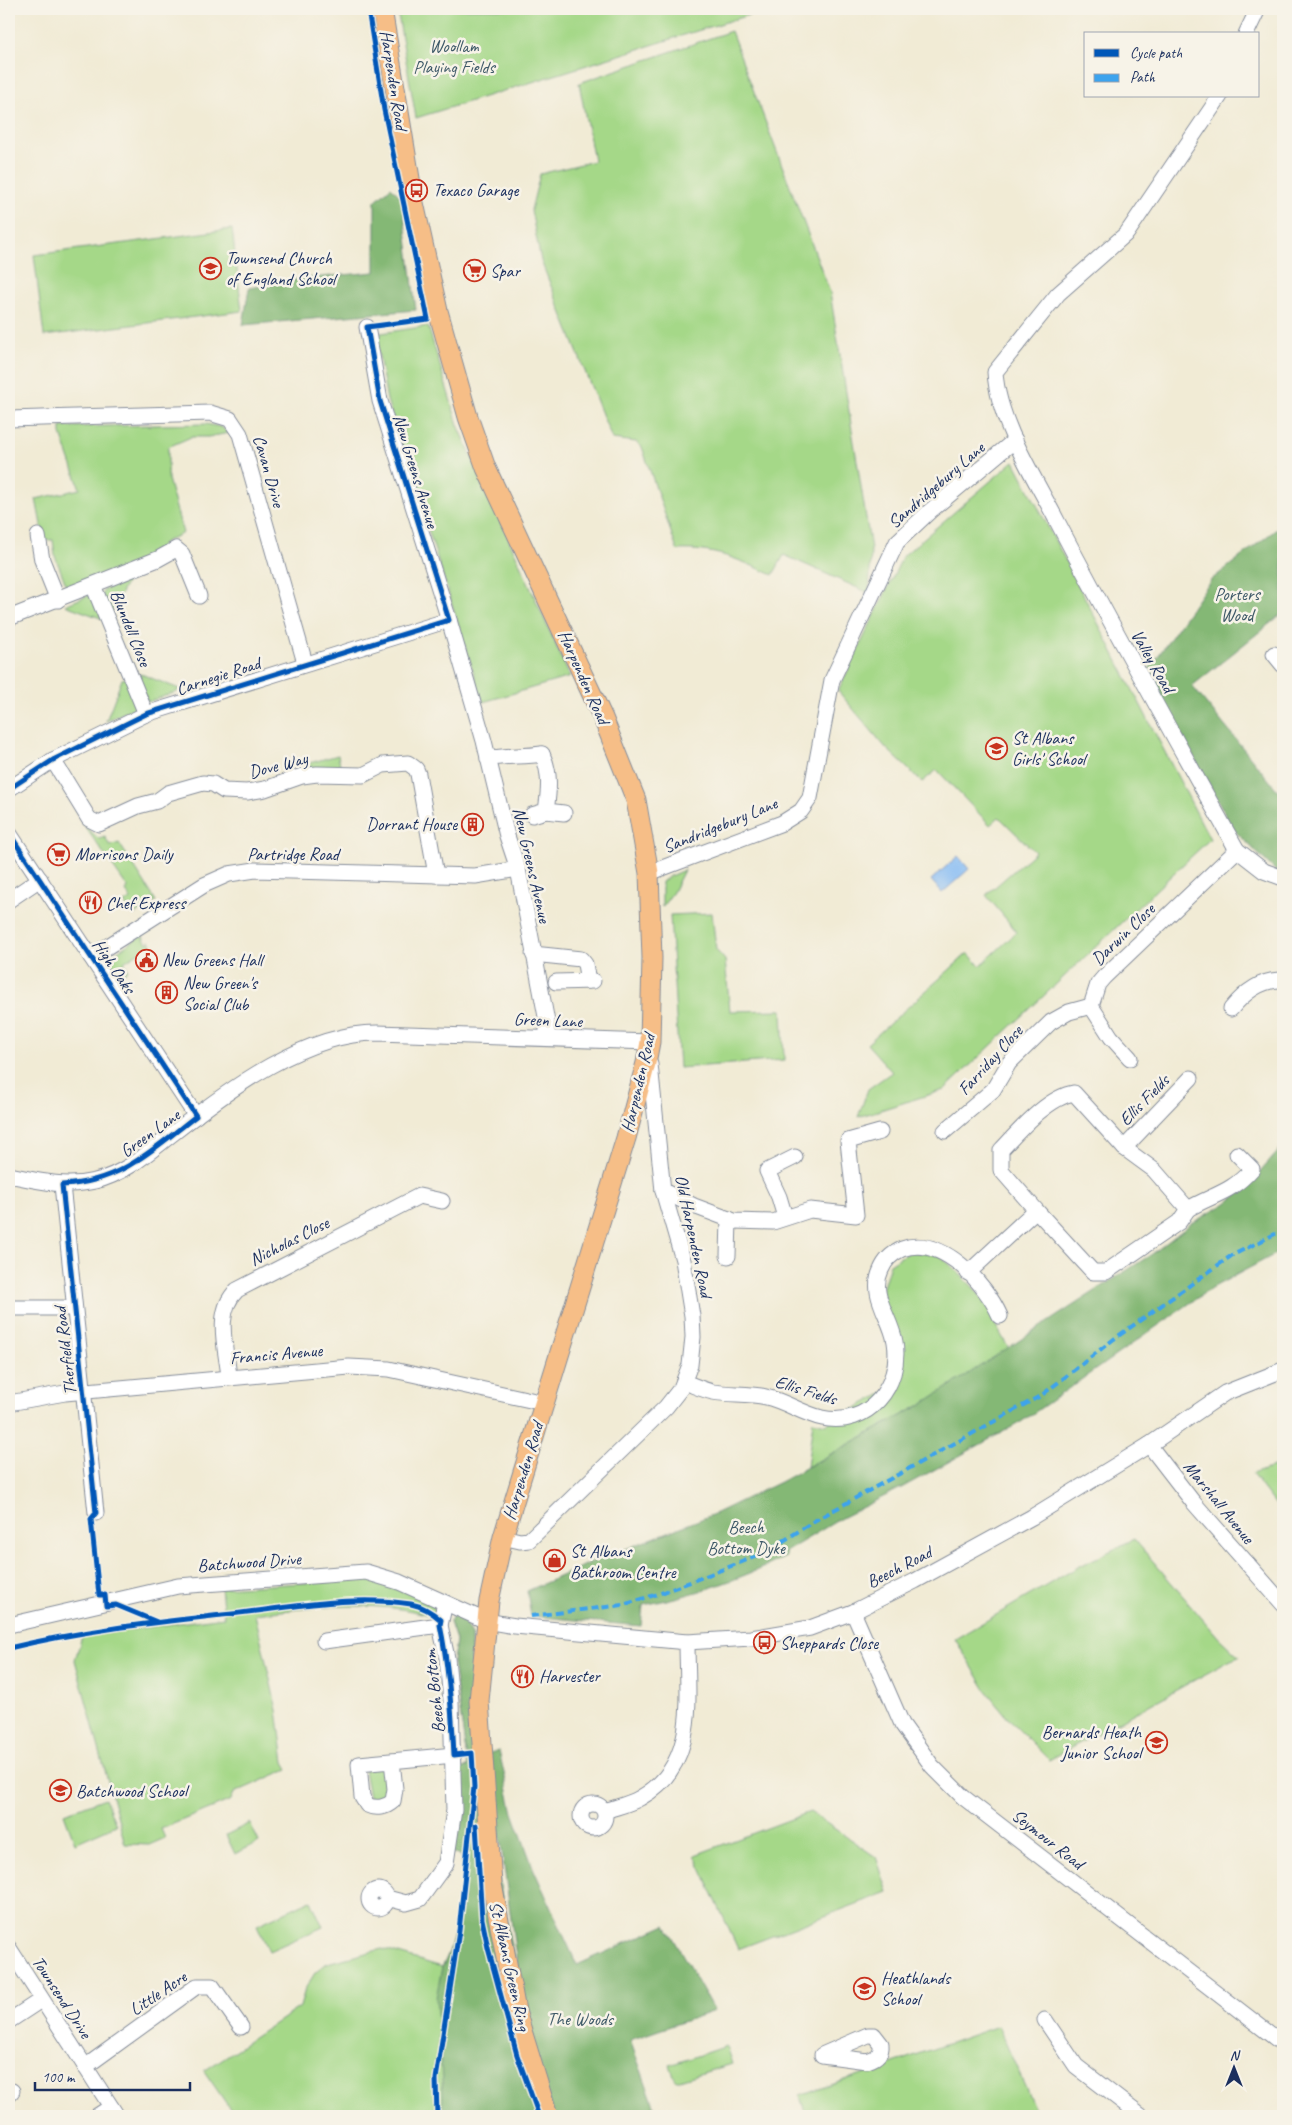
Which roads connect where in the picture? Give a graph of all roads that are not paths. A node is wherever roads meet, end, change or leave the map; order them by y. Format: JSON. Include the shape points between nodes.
{"nodes":[{"id":1,"x":382,"y":9,"type":"edge"},
{"id":2,"x":1258,"y":9,"type":"edge"},
{"id":3,"x":1247,"y":32,"type":"edge"},
{"id":4,"x":1219,"y":98,"type":"edge"},
{"id":5,"x":367,"y":327,"type":"dead end"},
{"id":6,"x":9,"y":419,"type":"edge"},
{"id":7,"x":1015,"y":440,"type":"junction"},
{"id":8,"x":38,"y":536,"type":"dead end"},
{"id":9,"x":93,"y":585,"type":"junction"},
{"id":10,"x":199,"y":596,"type":"dead end"},
{"id":11,"x":58,"y":600,"type":"junction"},
{"id":12,"x":9,"y":618,"type":"edge"},
{"id":13,"x":449,"y":620,"type":"junction"},
{"id":14,"x":306,"y":663,"type":"junction"},
{"id":15,"x":146,"y":714,"type":"junction"},
{"id":16,"x":488,"y":759,"type":"junction"},
{"id":17,"x":53,"y":760,"type":"junction"},
{"id":18,"x":9,"y":789,"type":"edge"},
{"id":19,"x":564,"y":813,"type":"dead end"},
{"id":20,"x":9,"y":833,"type":"edge"},
{"id":21,"x":1237,"y":850,"type":"junction"},
{"id":22,"x":518,"y":869,"type":"junction"},
{"id":23,"x":649,"y":873,"type":"junction"},
{"id":24,"x":436,"y":875,"type":"junction"},
{"id":25,"x":1283,"y":878,"type":"edge"},
{"id":26,"x":40,"y":879,"type":"junction"},
{"id":27,"x":9,"y":900,"type":"edge"},
{"id":28,"x":532,"y":954,"type":"junction"},
{"id":29,"x":91,"y":957,"type":"junction"},
{"id":30,"x":593,"y":964,"type":"dead end"},
{"id":31,"x":1283,"y":980,"type":"edge"},
{"id":32,"x":556,"y":982,"type":"dead end"},
{"id":33,"x":592,"y":984,"type":"junction"},
{"id":34,"x":1091,"y":1006,"type":"junction"},
{"id":35,"x":1231,"y":1009,"type":"dead end"},
{"id":36,"x":547,"y":1038,"type":"junction"},
{"id":37,"x":650,"y":1042,"type":"junction"},
{"id":38,"x":1130,"y":1058,"type":"dead end"},
{"id":39,"x":650,"y":1064,"type":"dead end"},
{"id":40,"x":1191,"y":1078,"type":"dead end"},
{"id":41,"x":196,"y":1116,"type":"junction"},
{"id":42,"x":945,"y":1131,"type":"dead end"},
{"id":43,"x":880,"y":1132,"type":"dead end"},
{"id":44,"x":1124,"y":1148,"type":"junction"},
{"id":45,"x":1237,"y":1154,"type":"dead end"},
{"id":46,"x":795,"y":1157,"type":"dead end"},
{"id":47,"x":9,"y":1175,"type":"edge"},
{"id":48,"x":62,"y":1185,"type":"junction"},
{"id":49,"x":663,"y":1191,"type":"junction"},
{"id":50,"x":442,"y":1201,"type":"dead end"},
{"id":51,"x":1188,"y":1209,"type":"junction"},
{"id":52,"x":1036,"y":1210,"type":"junction"},
{"id":53,"x":785,"y":1217,"type":"junction"},
{"id":54,"x":728,"y":1219,"type":"junction"},
{"id":55,"x":728,"y":1256,"type":"dead end"},
{"id":56,"x":968,"y":1273,"type":"junction"},
{"id":57,"x":9,"y":1308,"type":"edge"},
{"id":58,"x":74,"y":1308,"type":"junction"},
{"id":59,"x":1000,"y":1316,"type":"dead end"},
{"id":60,"x":1283,"y":1370,"type":"edge"},
{"id":61,"x":229,"y":1376,"type":"junction"},
{"id":62,"x":684,"y":1382,"type":"junction"},
{"id":63,"x":84,"y":1392,"type":"junction"},
{"id":64,"x":9,"y":1403,"type":"edge"},
{"id":65,"x":544,"y":1403,"type":"junction"},
{"id":66,"x":1149,"y":1445,"type":"junction"},
{"id":67,"x":96,"y":1513,"type":"dead end"},
{"id":68,"x":503,"y":1536,"type":"junction"},
{"id":69,"x":445,"y":1603,"type":"junction"},
{"id":70,"x":1283,"y":1604,"type":"edge"},
{"id":71,"x":852,"y":1612,"type":"junction"},
{"id":72,"x":486,"y":1621,"type":"junction"},
{"id":73,"x":9,"y":1625,"type":"edge"},
{"id":74,"x":440,"y":1625,"type":"junction"},
{"id":75,"x":324,"y":1641,"type":"dead end"},
{"id":76,"x":687,"y":1642,"type":"junction"},
{"id":77,"x":454,"y":1756,"type":"junction"},
{"id":78,"x":392,"y":1761,"type":"dead end"},
{"id":79,"x":605,"y":1811,"type":"dead end"},
{"id":80,"x":386,"y":1898,"type":"dead end"},
{"id":81,"x":9,"y":1948,"type":"edge"},
{"id":82,"x":41,"y":2000,"type":"junction"},
{"id":83,"x":9,"y":2021,"type":"edge"},
{"id":84,"x":1052,"y":2025,"type":"dead end"},
{"id":85,"x":241,"y":2027,"type":"dead end"},
{"id":86,"x":1281,"y":2037,"type":"edge"},
{"id":87,"x":85,"y":2067,"type":"junction"},
{"id":88,"x":114,"y":2111,"type":"edge"},
{"id":89,"x":97,"y":2116,"type":"edge"},
{"id":90,"x":548,"y":2116,"type":"edge"},
{"id":91,"x":1141,"y":2116,"type":"edge"}],
"edges":[{"from":1,"to":23,"type":"main road","name":"Harpenden Road","via":[[414,202],[438,312],[468,417],[486,468],[611,737],[636,800]]},
{"from":2,"to":3,"type":"street"},
{"from":4,"to":7,"type":"street","via":[[1127,233],[1058,294],[995,372]]},
{"from":5,"to":13,"type":"street","name":"New Greens Avenue","via":[[380,402]]},
{"from":6,"to":14,"type":"street","name":"Cavan Drive","via":[[210,413],[230,419],[240,434]]},
{"from":7,"to":21,"type":"street","name":"Valley Road","via":[[1110,624]]},
{"from":7,"to":23,"type":"street","name":"Sandridgebury Lane","via":[[898,542],[832,680],[810,798],[801,811],[782,823]]},
{"from":8,"to":11,"type":"street","via":[[42,560]]},
{"from":9,"to":10,"type":"street","name":"Blundell Close","via":[[176,549],[182,554]]},
{"from":9,"to":11,"type":"street","name":"Blundell Close"},
{"from":9,"to":15,"type":"street","name":"Blundell Close"},
{"from":11,"to":12,"type":"street","name":"Blundell Close"},
{"from":13,"to":14,"type":"street","name":"Carnegie Road"},
{"from":13,"to":16,"type":"street","name":"New Greens Avenue"},
{"from":14,"to":15,"type":"street","name":"Carnegie Road"},
{"from":15,"to":17,"type":"street","name":"Carnegie Road"},
{"from":16,"to":19,"type":"street","via":[[505,755],[528,756],[545,748],[550,784],[539,813]]},
{"from":16,"to":22,"type":"street","name":"New Greens Avenue"},
{"from":17,"to":18,"type":"street","name":"Carnegie Road"},
{"from":17,"to":24,"type":"street","name":"Dove Way","via":[[89,819],[99,824],[138,806],[157,802],[168,793],[207,782],[224,791],[247,792],[302,776],[363,775],[383,765],[408,763],[418,774]]},
{"from":20,"to":26,"type":"street","name":"High Oaks"},
{"from":21,"to":25,"type":"street","name":"Valley Road","via":[[1264,871]]},
{"from":21,"to":34,"type":"street","name":"Darwin Close","via":[[1104,977],[1098,984]]},
{"from":22,"to":24,"type":"street","name":"Partridge Road","via":[[475,876]]},
{"from":22,"to":28,"type":"street","name":"New Greens Avenue"},
{"from":23,"to":37,"type":"main road","name":"Harpenden Road","via":[[652,950]]},
{"from":24,"to":29,"type":"street","name":"Partridge Road","via":[[255,870],[229,874],[204,885]]},
{"from":26,"to":27,"type":"street"},
{"from":26,"to":29,"type":"street","name":"High Oaks"},
{"from":28,"to":33,"type":"street","via":[[581,959]]},
{"from":28,"to":36,"type":"street","name":"New Greens Avenue","via":[[547,1022]]},
{"from":29,"to":41,"type":"street","name":"High Oaks"},
{"from":30,"to":33,"type":"street"},
{"from":31,"to":35,"type":"street","via":[[1271,979],[1241,996]]},
{"from":32,"to":33,"type":"street"},
{"from":34,"to":38,"type":"street","via":[[1111,1037]]},
{"from":34,"to":42,"type":"street","name":"Farriday Close","via":[[1063,1014],[1051,1022],[1009,1063],[993,1090]]},
{"from":36,"to":37,"type":"street","name":"Green Lane"},
{"from":36,"to":41,"type":"street","name":"Green Lane","via":[[344,1035],[303,1049]]},
{"from":37,"to":65,"type":"main road","name":"Harpenden Road","via":[[626,1138]]},
{"from":39,"to":49,"type":"street","name":"Old Harpenden Road"},
{"from":40,"to":44,"type":"street","name":"Ellis Fields"},
{"from":41,"to":48,"type":"street","name":"Green Lane","via":[[136,1161],[110,1176],[87,1183]]},
{"from":43,"to":53,"type":"street","via":[[841,1142],[856,1214],[810,1210]]},
{"from":44,"to":51,"type":"street","name":"Ellis Fields","via":[[1154,1170]]},
{"from":44,"to":52,"type":"street","name":"Ellis Fields","via":[[1074,1093],[1064,1094],[1046,1106],[1001,1150],[1001,1170]]},
{"from":45,"to":51,"type":"street","name":"Ellis Fields","via":[[1252,1169],[1249,1173],[1225,1192],[1208,1197]]},
{"from":46,"to":53,"type":"street","via":[[767,1171]]},
{"from":47,"to":48,"type":"street","name":"Green Lane"},
{"from":48,"to":58,"type":"street","name":"Therfield Road"},
{"from":49,"to":54,"type":"street"},
{"from":49,"to":62,"type":"street","name":"Old Harpenden Road","via":[[683,1260],[692,1316],[692,1351]]},
{"from":50,"to":61,"type":"street","name":"Nicholas Close","via":[[419,1196],[236,1290],[223,1317]]},
{"from":51,"to":52,"type":"street","name":"Ellis Fields","via":[[1179,1222],[1106,1272],[1093,1272]]},
{"from":52,"to":56,"type":"street"},
{"from":53,"to":54,"type":"street","via":[[773,1222]]},
{"from":54,"to":55,"type":"street"},
{"from":56,"to":59,"type":"street","name":"Ellis Fields","via":[[987,1293]]},
{"from":56,"to":62,"type":"street","name":"Ellis Fields","via":[[939,1250],[921,1246],[897,1252],[884,1263],[878,1279],[878,1295],[895,1342],[893,1376],[879,1401],[856,1416],[836,1420],[823,1418],[765,1397],[711,1392]]},
{"from":57,"to":58,"type":"street"},
{"from":58,"to":63,"type":"street","name":"Therfield Road"},
{"from":60,"to":66,"type":"street","name":"Beech Road","via":[[1225,1393]]},
{"from":61,"to":63,"type":"street","name":"Francis Avenue"},
{"from":61,"to":65,"type":"street","name":"Francis Avenue","via":[[349,1367],[389,1369]]},
{"from":62,"to":68,"type":"street","name":"Old Harpenden Road","via":[[666,1407],[529,1540]]},
{"from":63,"to":64,"type":"street","name":"Francis Avenue"},
{"from":63,"to":67,"type":"street","name":"Therfield Road"},
{"from":65,"to":68,"type":"main road","name":"Harpenden Road"},
{"from":66,"to":70,"type":"street","name":"Marshall Avenue","via":[[1193,1502]]},
{"from":66,"to":71,"type":"street","name":"Beech Road","via":[[1032,1518],[915,1582]]},
{"from":68,"to":72,"type":"main road","name":"Harpenden Road"},
{"from":69,"to":72,"type":"street","name":"Batchwood Drive"},
{"from":69,"to":73,"type":"street","name":"Batchwood Drive","via":[[399,1582],[366,1572],[353,1572],[178,1586]]},
{"from":69,"to":74,"type":"street"},
{"from":71,"to":76,"type":"street","name":"Beech Road","via":[[810,1628],[750,1638]]},
{"from":71,"to":86,"type":"street","name":"Seymour Road","via":[[902,1724],[932,1766],[963,1797]]},
{"from":72,"to":76,"type":"street","name":"Beech Road","via":[[581,1634]]},
{"from":72,"to":90,"type":"main road","name":"Harpenden Road","via":[[479,1701],[492,1884],[516,2011]]},
{"from":74,"to":75,"type":"street"},
{"from":74,"to":77,"type":"street","name":"Beech Bottom","via":[[447,1658]]},
{"from":76,"to":79,"type":"street","via":[[686,1734],[678,1759],[663,1780],[641,1798]]},
{"from":77,"to":78,"type":"street"},
{"from":77,"to":80,"type":"street","name":"Beech Bottom","via":[[454,1810],[446,1862],[420,1899],[406,1903]]},
{"from":81,"to":82,"type":"street","name":"Townsend Drive"},
{"from":82,"to":83,"type":"street"},
{"from":82,"to":87,"type":"street","name":"Townsend Drive"},
{"from":84,"to":91,"type":"street","via":[[1076,2066],[1123,2109]]},
{"from":85,"to":87,"type":"street","name":"Little Acre","via":[[212,1986],[197,1986]]},
{"from":87,"to":88,"type":"street","name":"Townsend Drive"},
{"from":88,"to":89,"type":"street"}]}
